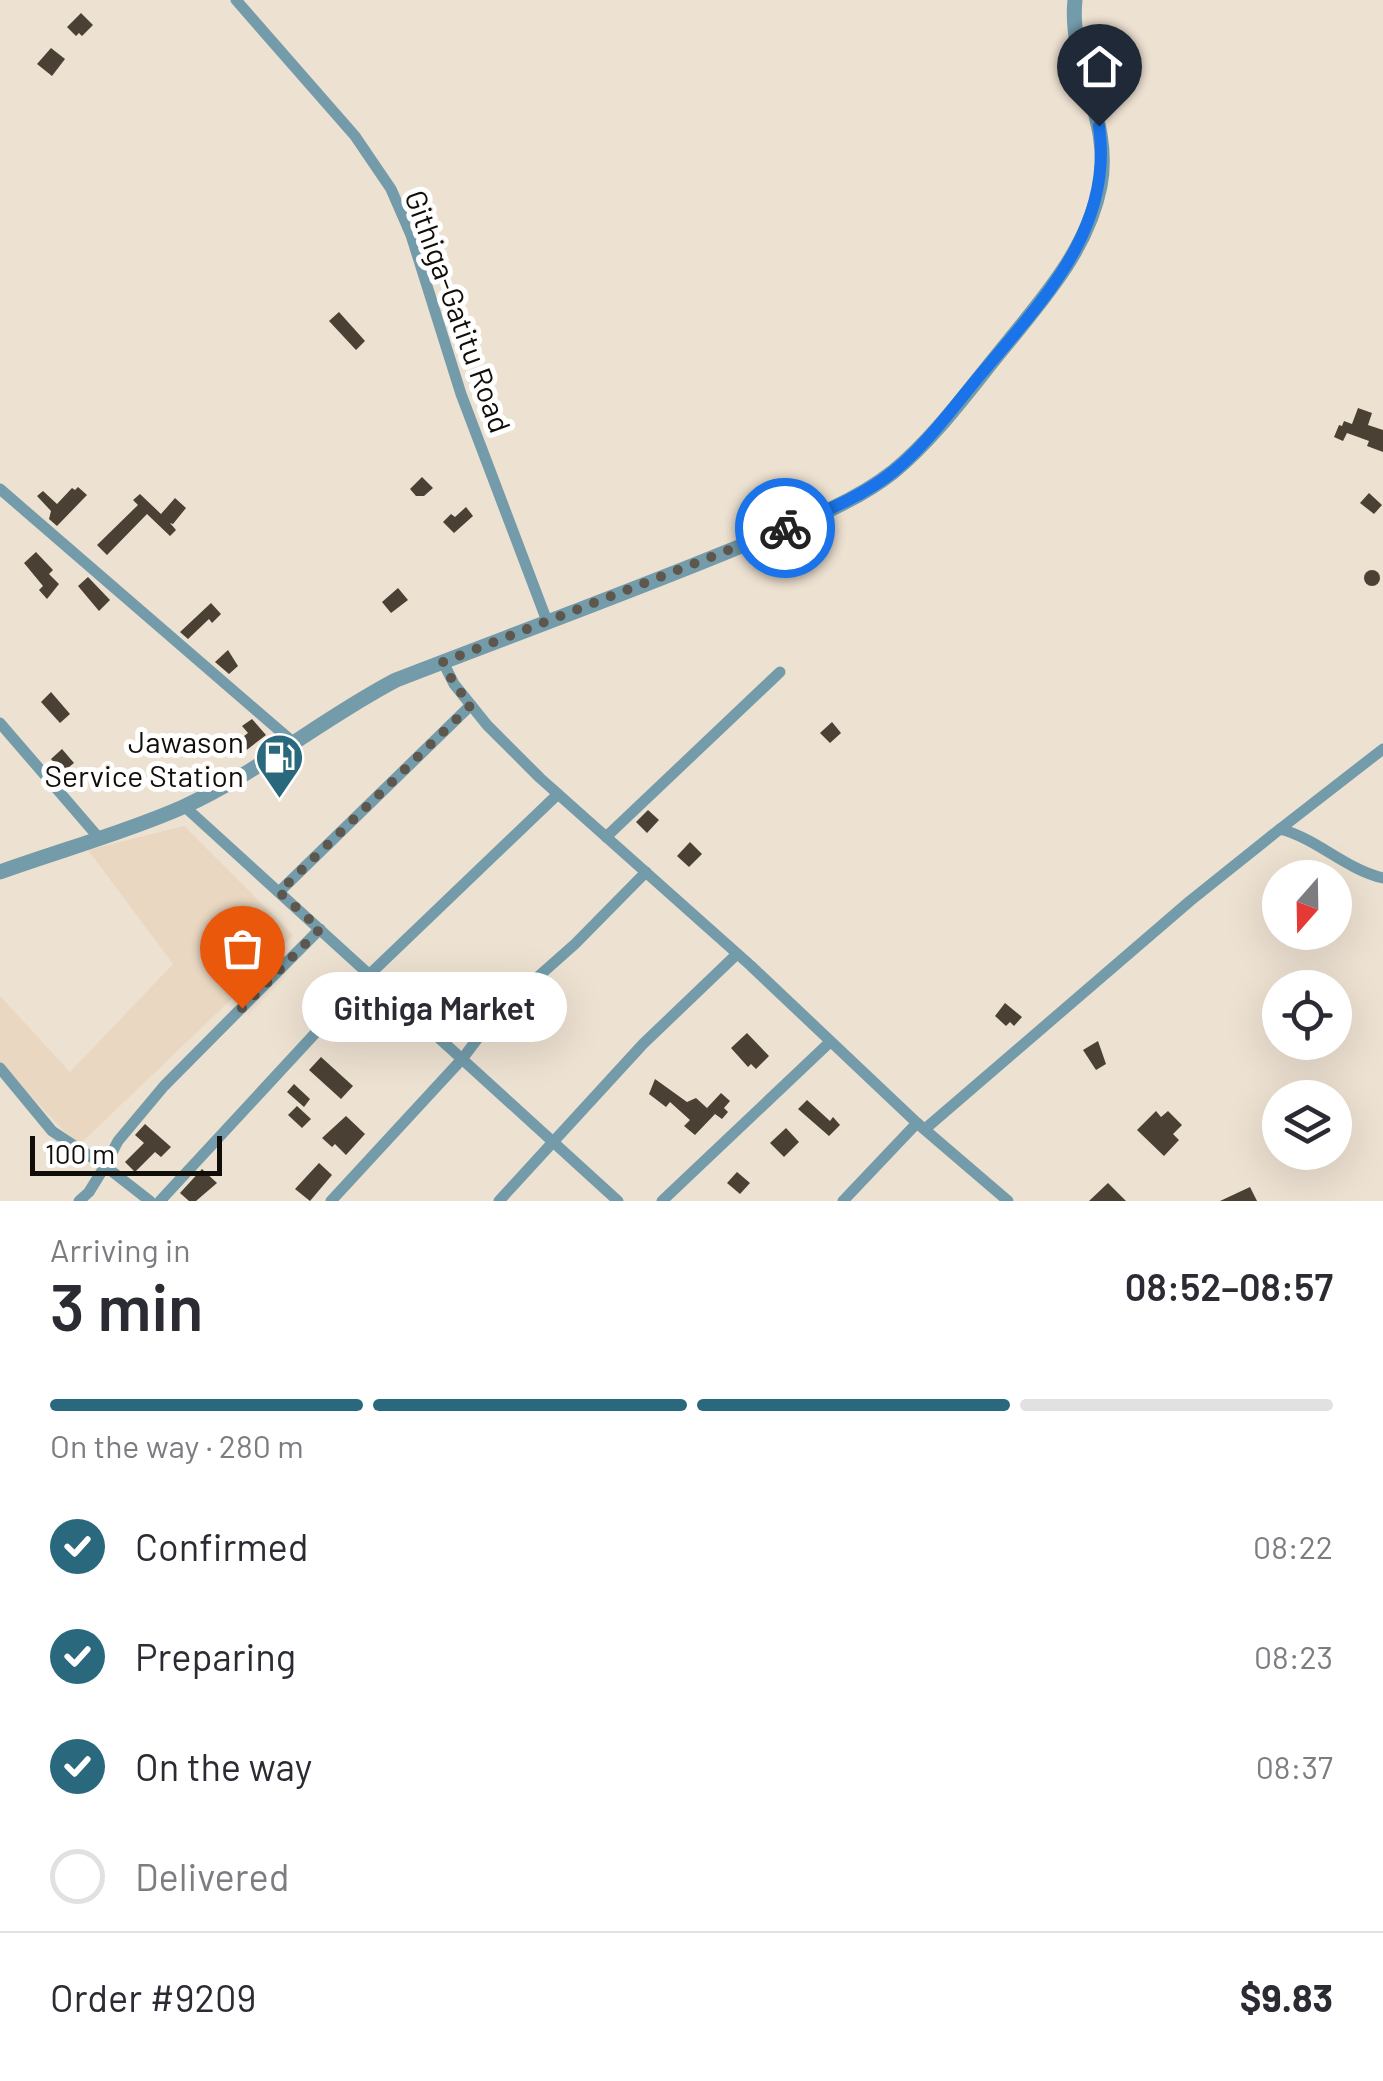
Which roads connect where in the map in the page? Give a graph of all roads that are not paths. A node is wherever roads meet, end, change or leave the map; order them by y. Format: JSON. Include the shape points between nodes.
{"nodes":[{"id":1,"x":236,"y":0,"type":"edge"},
{"id":2,"x":1075,"y":0,"type":"edge"},
{"id":3,"x":0,"y":489,"type":"edge"},
{"id":4,"x":547,"y":621,"type":"junction"},
{"id":5,"x":443,"y":662,"type":"junction"},
{"id":6,"x":780,"y":672,"type":"dead end"},
{"id":7,"x":471,"y":705,"type":"junction"},
{"id":8,"x":0,"y":723,"type":"edge"},
{"id":9,"x":294,"y":743,"type":"junction"},
{"id":10,"x":1383,"y":749,"type":"edge"},
{"id":11,"x":558,"y":794,"type":"junction"},
{"id":12,"x":184,"y":806,"type":"junction"},
{"id":13,"x":1280,"y":828,"type":"junction"},
{"id":14,"x":606,"y":836,"type":"junction"},
{"id":15,"x":99,"y":838,"type":"junction"},
{"id":16,"x":0,"y":872,"type":"edge"},
{"id":17,"x":646,"y":872,"type":"junction"},
{"id":18,"x":1383,"y":878,"type":"edge"},
{"id":19,"x":279,"y":892,"type":"junction"},
{"id":20,"x":320,"y":929,"type":"junction"},
{"id":21,"x":737,"y":954,"type":"junction"},
{"id":22,"x":370,"y":974,"type":"junction"},
{"id":23,"x":830,"y":1042,"type":"junction"},
{"id":24,"x":463,"y":1058,"type":"junction"},
{"id":25,"x":0,"y":1068,"type":"edge"},
{"id":26,"x":14,"y":1084,"type":"junction"},
{"id":27,"x":0,"y":1089,"type":"edge"},
{"id":28,"x":921,"y":1126,"type":"junction"},
{"id":29,"x":556,"y":1141,"type":"junction"},
{"id":30,"x":105,"y":1166,"type":"junction"},
{"id":31,"x":79,"y":1201,"type":"edge"},
{"id":32,"x":150,"y":1201,"type":"edge"},
{"id":33,"x":160,"y":1201,"type":"edge"},
{"id":34,"x":331,"y":1201,"type":"edge"},
{"id":35,"x":498,"y":1201,"type":"edge"},
{"id":36,"x":618,"y":1201,"type":"edge"},
{"id":37,"x":662,"y":1201,"type":"edge"},
{"id":38,"x":843,"y":1201,"type":"edge"},
{"id":39,"x":1008,"y":1201,"type":"edge"}],
"edges":[{"from":1,"to":4,"type":"street","name":"Githiga-Gatitu Road","via":[[356,136],[391,190]]},
{"from":2,"to":4,"type":"street","via":[[1072,26],[1096,103],[1101,184],[1059,280],[964,395],[894,470],[861,494]]},
{"from":3,"to":9,"type":"street"},
{"from":4,"to":5,"type":"street"},
{"from":5,"to":7,"type":"street"},
{"from":5,"to":9,"type":"street","via":[[364,696]]},
{"from":6,"to":14,"type":"street"},
{"from":7,"to":11,"type":"street"},
{"from":7,"to":19,"type":"street"},
{"from":8,"to":15,"type":"street"},
{"from":9,"to":12,"type":"street"},
{"from":10,"to":13,"type":"street"},
{"from":11,"to":14,"type":"street"},
{"from":11,"to":22,"type":"street"},
{"from":12,"to":15,"type":"street"},
{"from":12,"to":19,"type":"street"},
{"from":13,"to":18,"type":"street"},
{"from":13,"to":28,"type":"street"},
{"from":14,"to":17,"type":"street"},
{"from":15,"to":16,"type":"street"},
{"from":17,"to":21,"type":"street"},
{"from":17,"to":24,"type":"street","via":[[496,1014]]},
{"from":19,"to":20,"type":"street"},
{"from":20,"to":22,"type":"street"},
{"from":20,"to":30,"type":"street","via":[[164,1086]]},
{"from":21,"to":23,"type":"street"},
{"from":21,"to":29,"type":"street"},
{"from":22,"to":24,"type":"street"},
{"from":22,"to":33,"type":"street"},
{"from":23,"to":28,"type":"street"},
{"from":23,"to":37,"type":"street"},
{"from":24,"to":29,"type":"street"},
{"from":24,"to":34,"type":"street"},
{"from":25,"to":26,"type":"street"},
{"from":26,"to":27,"type":"street"},
{"from":26,"to":30,"type":"street","via":[[52,1130]]},
{"from":28,"to":38,"type":"street"},
{"from":28,"to":39,"type":"street"},
{"from":29,"to":35,"type":"street"},
{"from":29,"to":36,"type":"street"},
{"from":30,"to":31,"type":"street"},
{"from":30,"to":32,"type":"street"}]}
